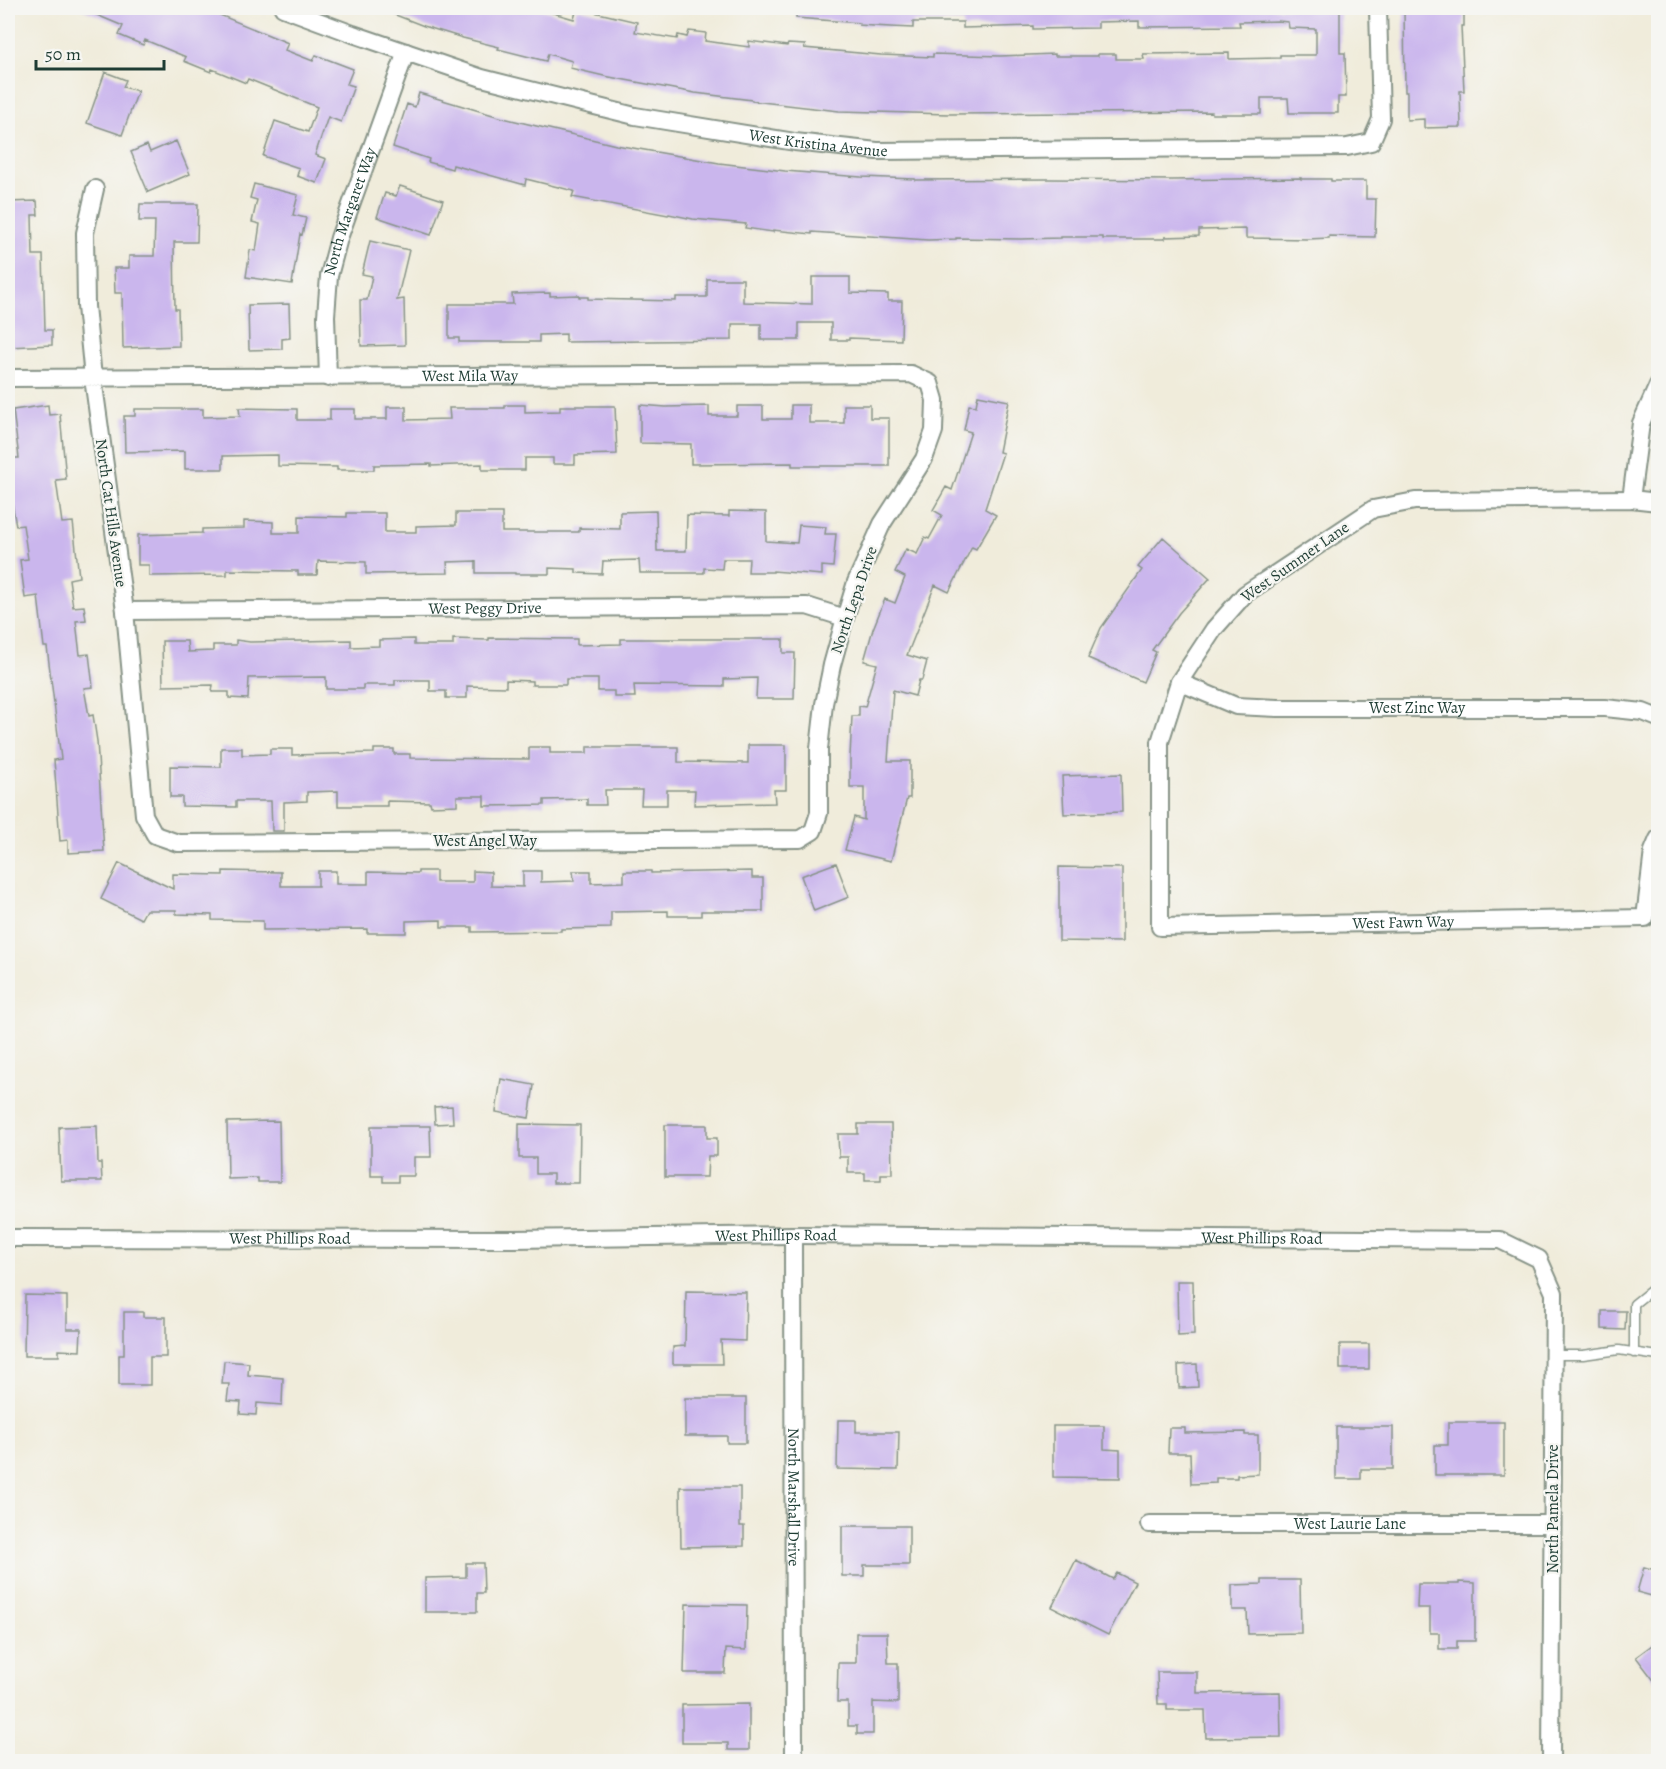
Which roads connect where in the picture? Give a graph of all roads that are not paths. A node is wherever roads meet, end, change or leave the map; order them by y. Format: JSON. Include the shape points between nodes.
{"nodes":[{"id":1,"x":283,"y":8,"type":"edge"},
{"id":2,"x":1378,"y":8,"type":"edge"},
{"id":3,"x":406,"y":52,"type":"junction"},
{"id":4,"x":95,"y":189,"type":"dead end"},
{"id":5,"x":8,"y":378,"type":"edge"},
{"id":6,"x":93,"y":378,"type":"junction"},
{"id":7,"x":328,"y":378,"type":"junction"},
{"id":8,"x":930,"y":383,"type":"joint"},
{"id":9,"x":1659,"y":385,"type":"edge"},
{"id":10,"x":1631,"y":499,"type":"junction"},
{"id":11,"x":1659,"y":502,"type":"edge"},
{"id":12,"x":125,"y":611,"type":"junction"},
{"id":13,"x":845,"y":618,"type":"junction"},
{"id":14,"x":1179,"y":682,"type":"junction"},
{"id":15,"x":1659,"y":718,"type":"edge"},
{"id":16,"x":813,"y":831,"type":"joint"},
{"id":17,"x":155,"y":835,"type":"joint"},
{"id":18,"x":1659,"y":839,"type":"edge"},
{"id":19,"x":1160,"y":927,"type":"joint"},
{"id":20,"x":793,"y":1235,"type":"junction"},
{"id":21,"x":8,"y":1238,"type":"edge"},
{"id":22,"x":1539,"y":1259,"type":"joint"},
{"id":23,"x":1659,"y":1290,"type":"edge"},
{"id":24,"x":1634,"y":1353,"type":"junction"},
{"id":25,"x":1553,"y":1355,"type":"junction"},
{"id":26,"x":1659,"y":1356,"type":"edge"},
{"id":27,"x":1149,"y":1524,"type":"dead end"},
{"id":28,"x":1552,"y":1524,"type":"junction"},
{"id":29,"x":794,"y":1761,"type":"edge"},
{"id":30,"x":1551,"y":1761,"type":"edge"}],
"edges":[{"from":1,"to":3,"type":"street","name":"West Kristina Avenue"},
{"from":2,"to":3,"type":"street","name":"West Kristina Avenue","via":[[1381,119],[1371,142],[1347,147],[877,151],[635,116],[482,78]]},
{"from":3,"to":7,"type":"street","name":"North Margaret Way","via":[[329,276]]},
{"from":4,"to":6,"type":"street","name":"North Cat Hills Avenue","via":[[85,233],[86,306]]},
{"from":5,"to":6,"type":"street","name":"West Mila Way"},
{"from":6,"to":7,"type":"street","name":"West Mila Way"},
{"from":6,"to":12,"type":"street","name":"North Cat Hills Avenue"},
{"from":7,"to":8,"type":"street","name":"West Mila Way","via":[[911,374]]},
{"from":8,"to":13,"type":"street","name":"North Lepa Drive","via":[[935,400],[934,431],[924,459],[882,524]]},
{"from":9,"to":10,"type":"street","via":[[1641,423]]},
{"from":10,"to":11,"type":"street","name":"West Summer Lane"},
{"from":10,"to":14,"type":"street","name":"West Summer Lane","via":[[1415,501],[1373,509],[1245,594],[1214,629]]},
{"from":12,"to":13,"type":"street","name":"West Peggy Drive","via":[[807,606]]},
{"from":12,"to":17,"type":"street","name":"North Cat Hills Avenue","via":[[144,815]]},
{"from":13,"to":16,"type":"street","name":"North Lepa Drive","via":[[824,704],[819,813]]},
{"from":14,"to":15,"type":"street","name":"West Zinc Way","via":[[1236,706],[1605,708]]},
{"from":14,"to":19,"type":"street","name":"West Summer Lane","via":[[1160,742]]},
{"from":16,"to":17,"type":"street","name":"West Angel Way","via":[[800,839],[190,843]]},
{"from":18,"to":19,"type":"street","name":"West Fawn Way","via":[[1653,851],[1645,918]]},
{"from":20,"to":21,"type":"street","name":"West Phillips Road"},
{"from":20,"to":22,"type":"street","name":"West Phillips Road","via":[[1500,1240]]},
{"from":20,"to":29,"type":"street","name":"North Marshall Drive"},
{"from":22,"to":25,"type":"street","name":"North Pamela Drive","via":[[1554,1293]]},
{"from":23,"to":24,"type":"lane","via":[[1653,1288],[1634,1304]]},
{"from":24,"to":25,"type":"lane","via":[[1619,1350]]},
{"from":24,"to":26,"type":"lane"},
{"from":25,"to":28,"type":"street","name":"North Pamela Drive"},
{"from":27,"to":28,"type":"street","name":"West Laurie Lane"},
{"from":28,"to":30,"type":"street","name":"North Pamela Drive"}]}
